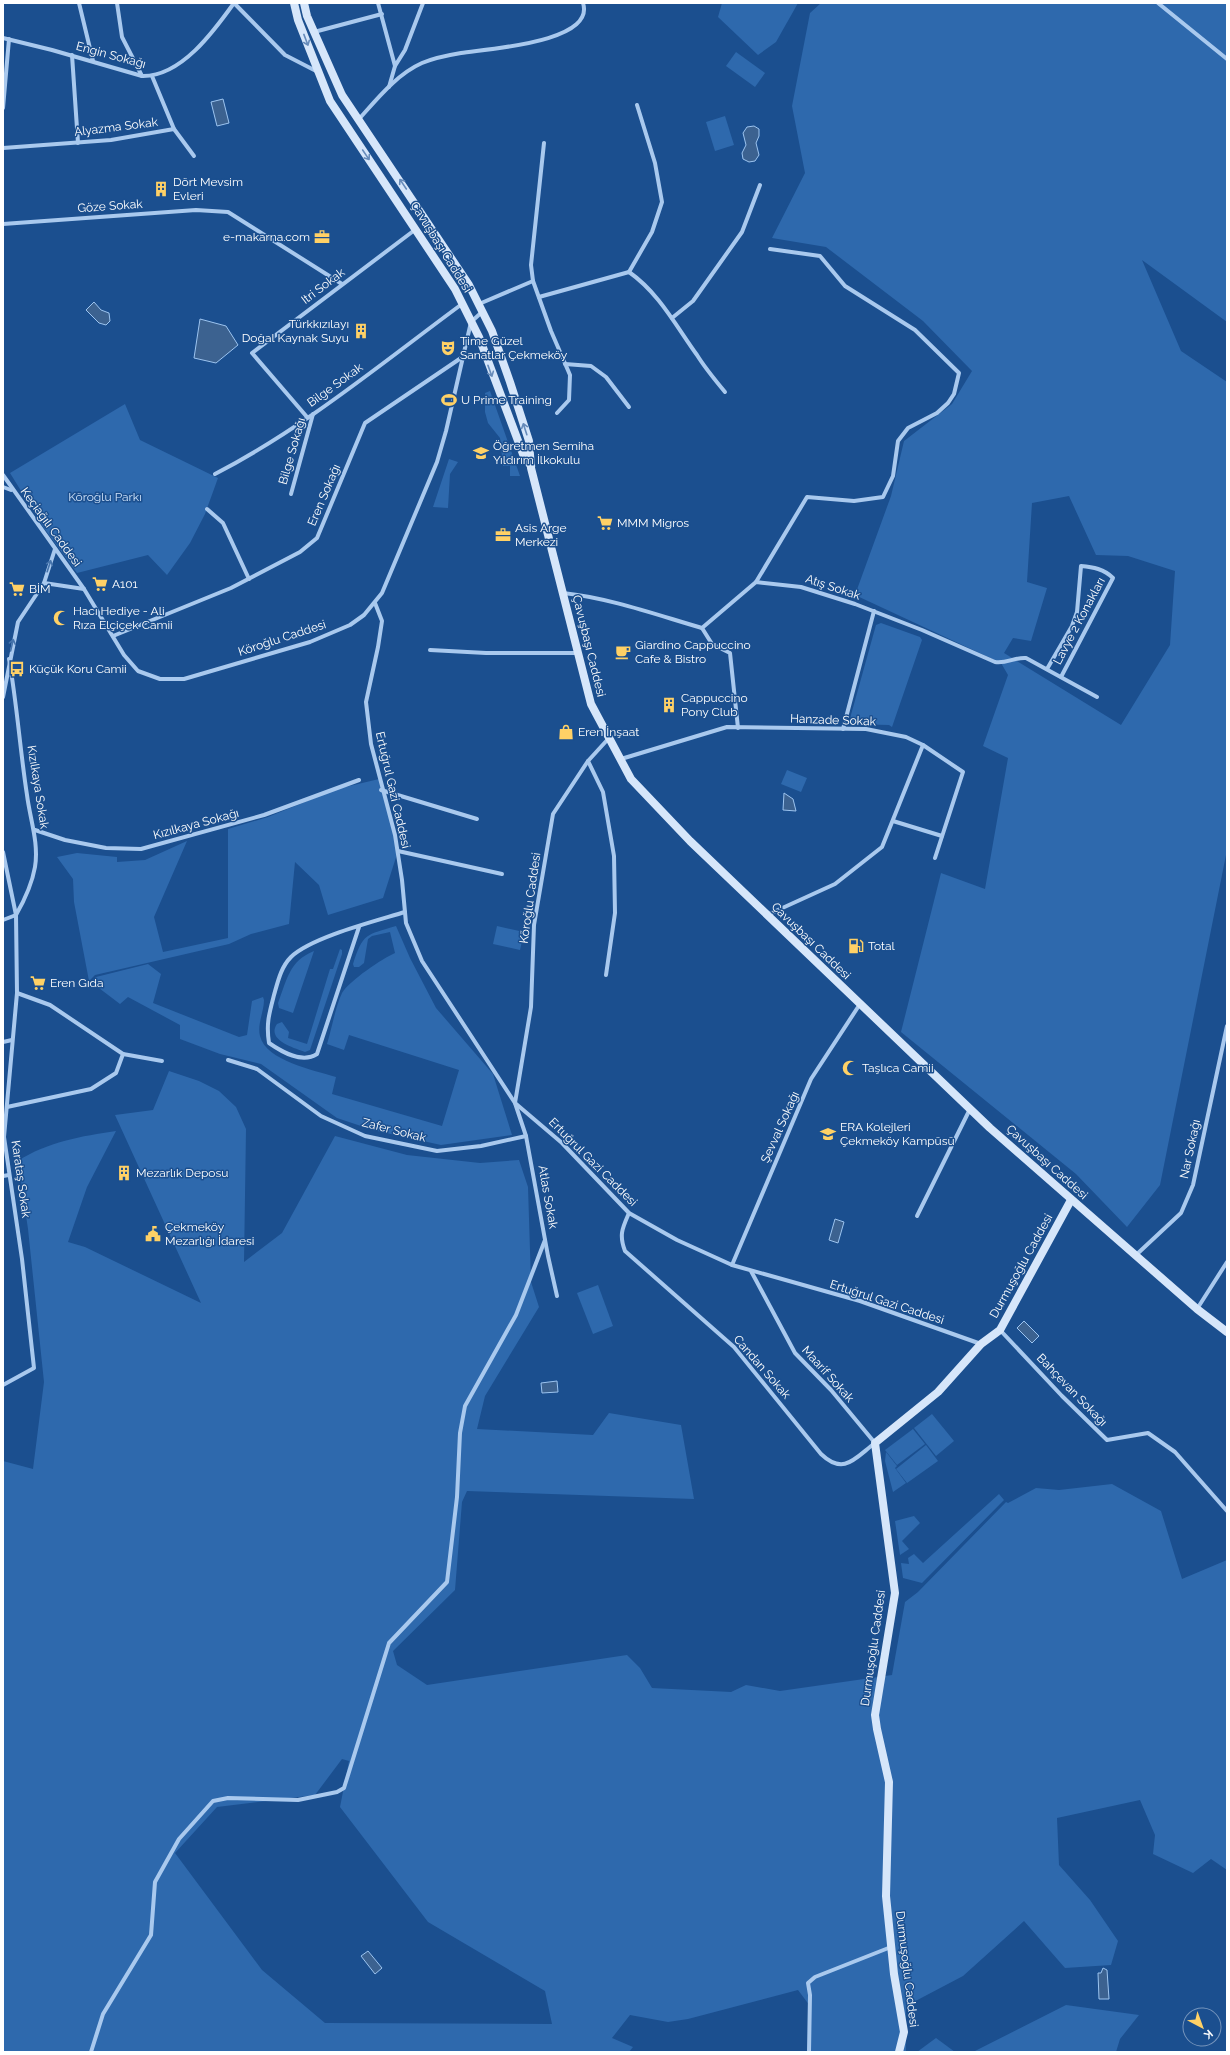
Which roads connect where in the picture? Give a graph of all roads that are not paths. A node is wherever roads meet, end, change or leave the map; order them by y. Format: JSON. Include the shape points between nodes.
{"nodes":[{"id":1,"x":79,"y":3,"type":"edge"},
{"id":2,"x":117,"y":3,"type":"edge"},
{"id":3,"x":234,"y":3,"type":"edge"},
{"id":4,"x":294,"y":3,"type":"edge"},
{"id":5,"x":304,"y":3,"type":"edge"},
{"id":6,"x":378,"y":3,"type":"edge"},
{"id":7,"x":423,"y":3,"type":"edge"},
{"id":8,"x":583,"y":3,"type":"edge"},
{"id":9,"x":1158,"y":3,"type":"edge"},
{"id":10,"x":382,"y":14,"type":"junction"},
{"id":11,"x":314,"y":32,"type":"junction"},
{"id":12,"x":3,"y":38,"type":"edge"},
{"id":13,"x":9,"y":39,"type":"junction"},
{"id":14,"x":72,"y":55,"type":"junction"},
{"id":15,"x":1227,"y":59,"type":"edge"},
{"id":16,"x":93,"y":61,"type":"junction"},
{"id":17,"x":394,"y":66,"type":"junction"},
{"id":18,"x":330,"y":70,"type":"junction"},
{"id":19,"x":319,"y":73,"type":"junction"},
{"id":20,"x":142,"y":76,"type":"junction"},
{"id":21,"x":152,"y":76,"type":"junction"},
{"id":22,"x":389,"y":88,"type":"junction"},
{"id":23,"x":637,"y":105,"type":"dead end"},
{"id":24,"x":3,"y":108,"type":"edge"},
{"id":25,"x":359,"y":119,"type":"junction"},
{"id":26,"x":174,"y":129,"type":"junction"},
{"id":27,"x":78,"y":143,"type":"junction"},
{"id":28,"x":544,"y":143,"type":"dead end"},
{"id":29,"x":3,"y":148,"type":"edge"},
{"id":30,"x":194,"y":156,"type":"dead end"},
{"id":31,"x":760,"y":185,"type":"dead end"},
{"id":32,"x":3,"y":224,"type":"edge"},
{"id":33,"x":416,"y":229,"type":"junction"},
{"id":34,"x":770,"y":249,"type":"dead end"},
{"id":35,"x":629,"y":272,"type":"junction"},
{"id":36,"x":533,"y":281,"type":"junction"},
{"id":37,"x":342,"y":284,"type":"junction"},
{"id":38,"x":539,"y":297,"type":"junction"},
{"id":39,"x":462,"y":304,"type":"junction"},
{"id":40,"x":478,"y":304,"type":"junction"},
{"id":41,"x":482,"y":312,"type":"junction"},
{"id":42,"x":672,"y":318,"type":"junction"},
{"id":43,"x":471,"y":322,"type":"junction"},
{"id":44,"x":461,"y":358,"type":"junction"},
{"id":45,"x":565,"y":364,"type":"junction"},
{"id":46,"x":725,"y":392,"type":"dead end"},
{"id":47,"x":629,"y":407,"type":"dead end"},
{"id":48,"x":557,"y":413,"type":"dead end"},
{"id":49,"x":313,"y":414,"type":"junction"},
{"id":50,"x":307,"y":417,"type":"junction"},
{"id":51,"x":531,"y":468,"type":"junction"},
{"id":52,"x":215,"y":474,"type":"dead end"},
{"id":53,"x":3,"y":475,"type":"edge"},
{"id":54,"x":3,"y":487,"type":"edge"},
{"id":55,"x":13,"y":491,"type":"junction"},
{"id":56,"x":291,"y":494,"type":"dead end"},
{"id":57,"x":207,"y":510,"type":"dead end"},
{"id":58,"x":54,"y":549,"type":"junction"},
{"id":59,"x":249,"y":579,"type":"junction"},
{"id":60,"x":756,"y":582,"type":"junction"},
{"id":61,"x":44,"y":583,"type":"junction"},
{"id":62,"x":84,"y":589,"type":"junction"},
{"id":63,"x":563,"y":593,"type":"junction"},
{"id":64,"x":375,"y":604,"type":"junction"},
{"id":65,"x":874,"y":611,"type":"junction"},
{"id":66,"x":702,"y":628,"type":"junction"},
{"id":67,"x":113,"y":636,"type":"junction"},
{"id":68,"x":430,"y":650,"type":"dead end"},
{"id":69,"x":579,"y":653,"type":"junction"},
{"id":70,"x":9,"y":659,"type":"junction"},
{"id":71,"x":1047,"y":669,"type":"junction"},
{"id":72,"x":1061,"y":677,"type":"junction"},
{"id":73,"x":3,"y":697,"type":"edge"},
{"id":74,"x":1097,"y":697,"type":"dead end"},
{"id":75,"x":738,"y":728,"type":"junction"},
{"id":76,"x":843,"y":729,"type":"junction"},
{"id":77,"x":609,"y":738,"type":"junction"},
{"id":78,"x":923,"y":745,"type":"junction"},
{"id":79,"x":621,"y":759,"type":"junction"},
{"id":80,"x":588,"y":761,"type":"junction"},
{"id":81,"x":359,"y":780,"type":"dead end"},
{"id":82,"x":381,"y":790,"type":"junction"},
{"id":83,"x":477,"y":819,"type":"dead end"},
{"id":84,"x":893,"y":821,"type":"junction"},
{"id":85,"x":35,"y":830,"type":"junction"},
{"id":86,"x":942,"y":836,"type":"junction"},
{"id":87,"x":398,"y":851,"type":"junction"},
{"id":88,"x":3,"y":852,"type":"edge"},
{"id":89,"x":935,"y":858,"type":"dead end"},
{"id":90,"x":502,"y":874,"type":"dead end"},
{"id":91,"x":405,"y":912,"type":"junction"},
{"id":92,"x":16,"y":915,"type":"junction"},
{"id":93,"x":767,"y":915,"type":"junction"},
{"id":94,"x":3,"y":920,"type":"edge"},
{"id":95,"x":359,"y":927,"type":"junction"},
{"id":96,"x":606,"y":975,"type":"dead end"},
{"id":97,"x":17,"y":993,"type":"junction"},
{"id":98,"x":860,"y":1004,"type":"junction"},
{"id":99,"x":1227,"y":1026,"type":"edge"},
{"id":100,"x":12,"y":1040,"type":"junction"},
{"id":101,"x":3,"y":1042,"type":"edge"},
{"id":102,"x":123,"y":1054,"type":"junction"},
{"id":103,"x":228,"y":1060,"type":"dead end"},
{"id":104,"x":162,"y":1061,"type":"dead end"},
{"id":105,"x":515,"y":1103,"type":"junction"},
{"id":106,"x":6,"y":1107,"type":"junction"},
{"id":107,"x":970,"y":1108,"type":"junction"},
{"id":108,"x":5,"y":1113,"type":"edge"},
{"id":109,"x":526,"y":1136,"type":"junction"},
{"id":110,"x":9,"y":1175,"type":"junction"},
{"id":111,"x":3,"y":1176,"type":"edge"},
{"id":112,"x":1071,"y":1200,"type":"junction"},
{"id":113,"x":629,"y":1213,"type":"junction"},
{"id":114,"x":916,"y":1216,"type":"dead end"},
{"id":115,"x":545,"y":1240,"type":"junction"},
{"id":116,"x":1136,"y":1255,"type":"junction"},
{"id":117,"x":1227,"y":1262,"type":"edge"},
{"id":118,"x":732,"y":1266,"type":"junction"},
{"id":119,"x":750,"y":1271,"type":"junction"},
{"id":120,"x":557,"y":1296,"type":"dead end"},
{"id":121,"x":1197,"y":1309,"type":"junction"},
{"id":122,"x":1000,"y":1330,"type":"junction"},
{"id":123,"x":1227,"y":1332,"type":"edge"},
{"id":124,"x":981,"y":1344,"type":"junction"},
{"id":125,"x":3,"y":1385,"type":"edge"},
{"id":126,"x":875,"y":1443,"type":"junction"},
{"id":127,"x":1227,"y":1512,"type":"edge"},
{"id":128,"x":891,"y":1946,"type":"junction"},
{"id":129,"x":91,"y":2052,"type":"edge"},
{"id":130,"x":808,"y":2052,"type":"edge"},
{"id":131,"x":899,"y":2052,"type":"edge"}],
"edges":[{"from":1,"to":16,"type":"street"},
{"from":2,"to":20,"type":"street","via":[[122,37]]},
{"from":3,"to":19,"type":"street","via":[[284,55]]},
{"from":3,"to":21,"type":"street","name":"Engin Sokağı","via":[[210,35],[189,56]]},
{"from":4,"to":19,"type":"main road","name":"Çavuşbaşı Caddesi","one_way":true},
{"from":5,"to":11,"type":"main road","name":"Çavuşbaşı Caddesi"},
{"from":6,"to":10,"type":"street"},
{"from":7,"to":17,"type":"street","via":[[405,50]]},
{"from":8,"to":22,"type":"street","via":[[583,15],[574,26],[561,34],[506,48],[461,53],[424,62],[410,69]]},
{"from":9,"to":15,"type":"street"},
{"from":10,"to":11,"type":"street"},
{"from":10,"to":17,"type":"street"},
{"from":11,"to":18,"type":"main road","name":"Çavuşbaşı Caddesi"},
{"from":12,"to":13,"type":"street","name":"Engin Sokağı"},
{"from":13,"to":14,"type":"street","name":"Engin Sokağı"},
{"from":13,"to":24,"type":"street"},
{"from":14,"to":16,"type":"street","name":"Engin Sokağı"},
{"from":14,"to":27,"type":"street"},
{"from":16,"to":20,"type":"street","name":"Engin Sokağı"},
{"from":17,"to":22,"type":"street"},
{"from":18,"to":19,"type":"main road"},
{"from":18,"to":25,"type":"main road","name":"Çavuşbaşı Caddesi","via":[[342,95]]},
{"from":19,"to":33,"type":"main road","name":"Çavuşbaşı Caddesi","one_way":true,"via":[[330,101]]},
{"from":20,"to":21,"type":"street","name":"Engin Sokağı"},
{"from":21,"to":26,"type":"street","name":"Alyazma Sokak"},
{"from":22,"to":25,"type":"street"},
{"from":23,"to":35,"type":"street","via":[[655,162],[662,202],[652,232]]},
{"from":40,"to":25,"type":"main road","name":"Çavuşbaşı Caddesi","one_way":true,"via":[[464,277]]},
{"from":26,"to":27,"type":"street","name":"Alyazma Sokak"},
{"from":26,"to":30,"type":"street"},
{"from":27,"to":29,"type":"street","name":"Alyazma Sokak"},
{"from":28,"to":36,"type":"street","via":[[531,265]]},
{"from":31,"to":42,"type":"street","via":[[742,232],[692,301]]},
{"from":32,"to":37,"type":"street","name":"Göze Sokak","via":[[196,210],[228,212]]},
{"from":33,"to":37,"type":"street","name":"Itri Sokak"},
{"from":33,"to":39,"type":"main road","name":"Çavuşbaşı Caddesi"},
{"from":34,"to":60,"type":"street","via":[[820,256],[845,286],[915,330],[959,373],[954,394],[948,404],[908,428],[898,441],[893,476],[883,497],[854,501],[807,497]]},
{"from":35,"to":38,"type":"street"},
{"from":35,"to":42,"type":"street","via":[[644,283]]},
{"from":36,"to":38,"type":"street"},
{"from":36,"to":40,"type":"street","name":"Çavuşbaşı Caddesi"},
{"from":37,"to":50,"type":"street","name":"Itri Sokak","via":[[252,353]]},
{"from":38,"to":45,"type":"street","via":[[550,331]]},
{"from":39,"to":43,"type":"main road","name":"Çavuşbaşı Caddesi"},
{"from":39,"to":49,"type":"street","name":"Bilge Sokak"},
{"from":40,"to":41,"type":"main road","name":"Çavuşbaşı Caddesi"},
{"from":41,"to":43,"type":"street"},
{"from":51,"to":41,"type":"main road","name":"Çavuşbaşı Caddesi","one_way":true,"via":[[529,442],[493,336]]},
{"from":42,"to":46,"type":"street"},
{"from":43,"to":44,"type":"street","name":"Köroğlu Caddesi","via":[[466,348]]},
{"from":43,"to":51,"type":"main road","name":"Çavuşbaşı Caddesi","one_way":true,"via":[[523,454]]},
{"from":44,"to":59,"type":"street","name":"Eren Sokağı","via":[[365,423],[317,538],[300,552]]},
{"from":44,"to":64,"type":"street","name":"Köroğlu Caddesi","via":[[437,462],[382,593]]},
{"from":45,"to":47,"type":"street","via":[[591,366],[606,377]]},
{"from":45,"to":48,"type":"street","via":[[570,375],[569,400]]},
{"from":49,"to":50,"type":"street","name":"Bilge Sokak"},
{"from":49,"to":56,"type":"street","name":"Bilge Sokağı"},
{"from":50,"to":52,"type":"street","name":"Bilge Sokak","via":[[245,458]]},
{"from":51,"to":63,"type":"main road","name":"Çavuşbaşı Caddesi"},
{"from":53,"to":55,"type":"street","name":"Keçiağılı Caddesi"},
{"from":54,"to":55,"type":"street"},
{"from":55,"to":58,"type":"street","name":"Keçiağılı Caddesi"},
{"from":57,"to":59,"type":"street","via":[[223,523]]},
{"from":61,"to":58,"type":"street","one_way":true},
{"from":58,"to":62,"type":"street","name":"Keçiağılı Caddesi"},
{"from":59,"to":67,"type":"street","name":"Eren Sokağı"},
{"from":60,"to":65,"type":"street","name":"Atış Sokak","via":[[801,586]]},
{"from":60,"to":66,"type":"street"},
{"from":61,"to":62,"type":"street"},
{"from":70,"to":61,"type":"street","one_way":true,"via":[[18,622]]},
{"from":62,"to":67,"type":"street","name":"Köroğlu Caddesi"},
{"from":63,"to":66,"type":"street","via":[[627,606]]},
{"from":63,"to":69,"type":"main road","name":"Çavuşbaşı Caddesi"},
{"from":64,"to":67,"type":"street","name":"Köroğlu Caddesi","via":[[350,625],[310,642],[184,679],[160,679],[138,671],[124,655]]},
{"from":64,"to":82,"type":"street","name":"Ertuğrul Gazi Caddesi","via":[[382,621],[366,702],[371,744]]},
{"from":65,"to":71,"type":"street","name":"Atış Sokak","via":[[995,662],[1026,658]]},
{"from":65,"to":76,"type":"street"},
{"from":66,"to":75,"type":"street","via":[[712,644],[730,653]]},
{"from":68,"to":69,"type":"street"},
{"from":69,"to":77,"type":"main road","name":"Çavuşbaşı Caddesi","via":[[591,704]]},
{"from":70,"to":73,"type":"street"},
{"from":70,"to":85,"type":"street","name":"Kızılkaya Sokak","via":[[17,701],[27,796]]},
{"from":71,"to":72,"type":"street","name":"Atış Sokak"},
{"from":71,"to":72,"type":"street","name":"Lavye 2 Konakları","via":[[1072,626],[1077,612],[1081,566],[1096,567],[1109,573],[1113,578]]},
{"from":72,"to":74,"type":"street","name":"Atış Sokak"},
{"from":75,"to":76,"type":"street","name":"Hanzade Sokak"},
{"from":75,"to":79,"type":"street","name":"Hanzade Sokak","via":[[727,727]]},
{"from":76,"to":78,"type":"street","name":"Hanzade Sokak","via":[[866,729],[906,737]]},
{"from":77,"to":79,"type":"main road","name":"Çavuşbaşı Caddesi"},
{"from":77,"to":80,"type":"street","name":"Köroğlu Caddesi"},
{"from":78,"to":84,"type":"street"},
{"from":78,"to":86,"type":"street","name":"Hanzade Sokak","via":[[963,772]]},
{"from":79,"to":93,"type":"main road","name":"Çavuşbaşı Caddesi","via":[[631,779],[690,841]]},
{"from":80,"to":96,"type":"street","via":[[602,792],[614,856],[615,913]]},
{"from":80,"to":105,"type":"street","name":"Köroğlu Caddesi","via":[[553,814],[534,925],[531,1007]]},
{"from":81,"to":85,"type":"street","name":"Kızılkaya Sokağı","via":[[264,815],[141,849],[106,848],[65,840]]},
{"from":82,"to":83,"type":"street"},
{"from":82,"to":87,"type":"street","name":"Ertuğrul Gazi Caddesi"},
{"from":84,"to":86,"type":"street"},
{"from":84,"to":93,"type":"street","via":[[882,847],[835,884]]},
{"from":85,"to":92,"type":"street","name":"Kızılkaya Sokak","via":[[35,867]]},
{"from":86,"to":89,"type":"street"},
{"from":87,"to":90,"type":"street"},
{"from":87,"to":91,"type":"street","name":"Ertuğrul Gazi Caddesi"},
{"from":88,"to":92,"type":"street"},
{"from":91,"to":95,"type":"street"},
{"from":91,"to":105,"type":"street","name":"Ertuğrul Gazi Caddesi","via":[[406,922],[422,961]]},
{"from":92,"to":94,"type":"street"},
{"from":92,"to":97,"type":"street"},
{"from":93,"to":98,"type":"main road","name":"Çavuşbaşı Caddesi"},
{"from":95,"to":95,"type":"street","via":[[308,944],[291,957],[284,967],[278,979],[267,1026],[269,1043],[280,1051],[304,1059],[317,1054]]},
{"from":97,"to":100,"type":"street","name":"Karataş Sokak"},
{"from":97,"to":102,"type":"street","via":[[50,1005]]},
{"from":98,"to":107,"type":"main road","name":"Çavuşbaşı Caddesi"},
{"from":98,"to":118,"type":"street","name":"Şevval Sokağı","via":[[812,1079]]},
{"from":99,"to":116,"type":"street","name":"Nar Sokağı","via":[[1193,1185],[1181,1213]]},
{"from":100,"to":101,"type":"street"},
{"from":100,"to":106,"type":"street","name":"Karataş Sokak"},
{"from":102,"to":104,"type":"street"},
{"from":102,"to":106,"type":"street","via":[[116,1073],[90,1089]]},
{"from":103,"to":109,"type":"street","name":"Zafer Sokak","via":[[257,1069],[321,1116],[365,1136],[437,1151],[481,1146]]},
{"from":105,"to":109,"type":"street","name":"Atlas Sokak"},
{"from":105,"to":113,"type":"street","name":"Ertuğrul Gazi Caddesi","via":[[562,1143]]},
{"from":106,"to":108,"type":"street","name":"Karataş Sokak"},
{"from":107,"to":112,"type":"main road","name":"Çavuşbaşı Caddesi"},
{"from":107,"to":114,"type":"street"},
{"from":108,"to":110,"type":"street","name":"Karataş Sokak","via":[[4,1137]]},
{"from":109,"to":115,"type":"street","name":"Atlas Sokak"},
{"from":110,"to":111,"type":"street"},
{"from":110,"to":125,"type":"street","name":"Karataş Sokak","via":[[22,1259],[34,1368]]},
{"from":112,"to":116,"type":"main road","name":"Çavuşbaşı Caddesi"},
{"from":112,"to":122,"type":"main road","name":"Durmuşoğlu Caddesi"},
{"from":113,"to":118,"type":"street","name":"Ertuğrul Gazi Caddesi","via":[[677,1240]]},
{"from":113,"to":126,"type":"street","name":"Candan Sokak","via":[[621,1235],[625,1251],[734,1347],[821,1454],[840,1466],[847,1464]]},
{"from":115,"to":120,"type":"street","name":"Atlas Sokak"},
{"from":115,"to":129,"type":"street","via":[[516,1315],[465,1406],[460,1433],[457,1497],[447,1582],[390,1643],[344,1788],[337,1792],[298,1800],[228,1798],[213,1801],[179,1839],[155,1882],[151,1935],[103,2014]]},
{"from":116,"to":121,"type":"main road","name":"Çavuşbaşı Caddesi"},
{"from":117,"to":121,"type":"street"},
{"from":118,"to":119,"type":"street","name":"Ertuğrul Gazi Caddesi"},
{"from":119,"to":124,"type":"street","name":"Ertuğrul Gazi Caddesi","via":[[860,1301]]},
{"from":119,"to":126,"type":"street","name":"Maarif Sokak","via":[[795,1353],[831,1390]]},
{"from":121,"to":123,"type":"main road","name":"Çavuşbaşı Caddesi"},
{"from":122,"to":124,"type":"main road","name":"Durmuşoğlu Caddesi"},
{"from":122,"to":127,"type":"street","name":"Bahçevan Sokağı","via":[[1106,1440],[1148,1433],[1175,1452]]},
{"from":124,"to":126,"type":"main road","name":"Durmuşoğlu Caddesi","via":[[938,1392]]},
{"from":126,"to":128,"type":"main road","name":"Durmuşoğlu Caddesi","via":[[895,1593],[875,1715],[889,1782],[886,1896]]},
{"from":128,"to":130,"type":"street","via":[[808,1983]]},
{"from":128,"to":131,"type":"main road","name":"Durmuşoğlu Caddesi","via":[[904,2032]]}]}
